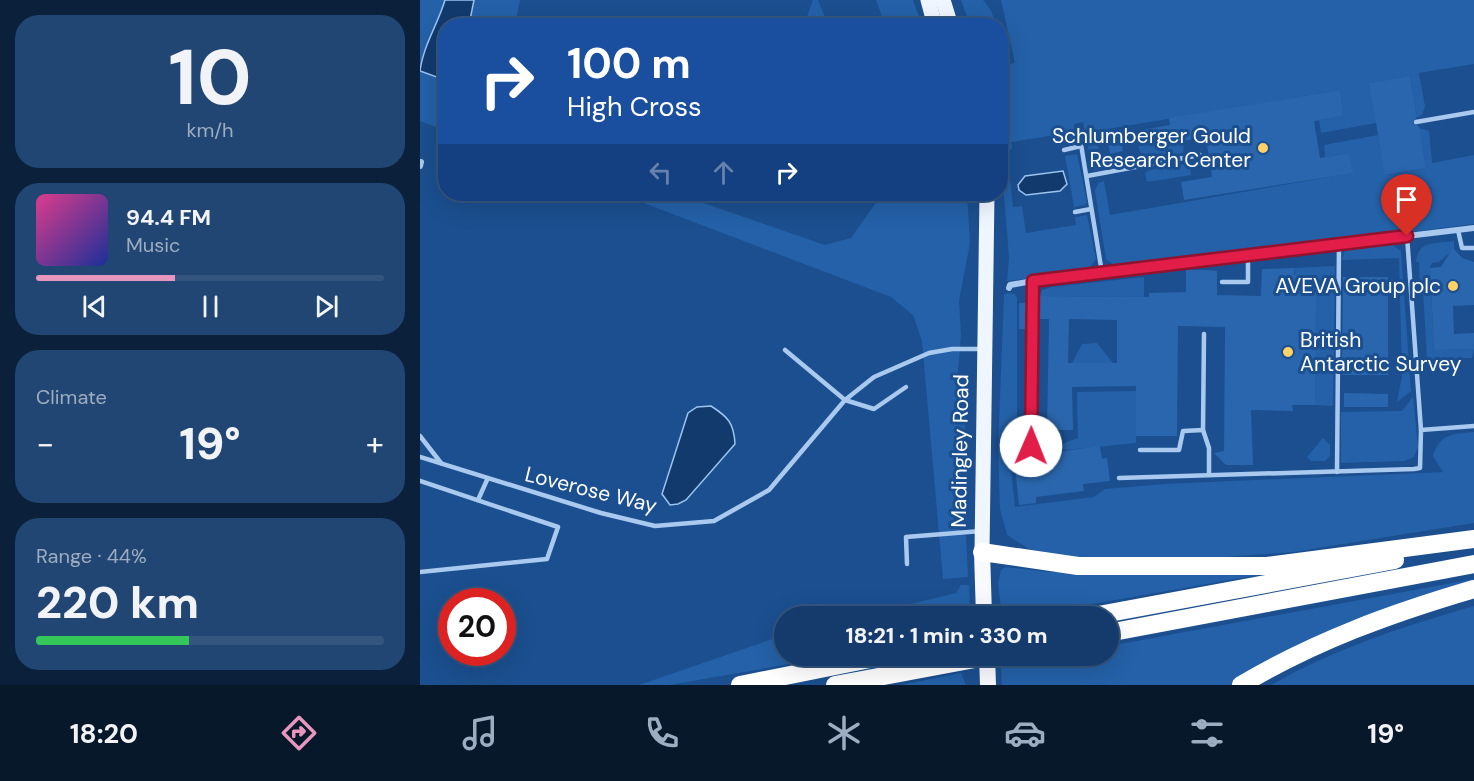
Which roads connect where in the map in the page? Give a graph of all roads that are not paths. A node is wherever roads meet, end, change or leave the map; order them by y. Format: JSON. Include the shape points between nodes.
{"nodes":[{"id":1,"x":928,"y":0,"type":"edge"},
{"id":2,"x":943,"y":0,"type":"edge"},
{"id":3,"x":933,"y":18,"type":"edge"},
{"id":4,"x":949,"y":18,"type":"edge"},
{"id":5,"x":1474,"y":112,"type":"edge"},
{"id":6,"x":1416,"y":122,"type":"dead end"},
{"id":7,"x":1079,"y":132,"type":"dead end"},
{"id":8,"x":1082,"y":146,"type":"junction"},
{"id":9,"x":1064,"y":150,"type":"dead end"},
{"id":10,"x":1200,"y":155,"type":"dead end"},
{"id":11,"x":1087,"y":176,"type":"junction"},
{"id":12,"x":977,"y":201,"type":"edge"},
{"id":13,"x":987,"y":201,"type":"edge"},
{"id":14,"x":1091,"y":208,"type":"junction"},
{"id":15,"x":1075,"y":212,"type":"dead end"},
{"id":16,"x":1474,"y":228,"type":"edge"},
{"id":17,"x":1458,"y":230,"type":"junction"},
{"id":18,"x":1407,"y":236,"type":"junction"},
{"id":19,"x":1339,"y":244,"type":"junction"},
{"id":20,"x":1474,"y":248,"type":"edge"},
{"id":21,"x":1248,"y":255,"type":"junction"},
{"id":22,"x":1102,"y":273,"type":"junction"},
{"id":23,"x":1033,"y":281,"type":"junction"},
{"id":24,"x":1222,"y":282,"type":"dead end"},
{"id":25,"x":985,"y":285,"type":"junction"},
{"id":26,"x":1009,"y":288,"type":"dead end"},
{"id":27,"x":1204,"y":334,"type":"dead end"},
{"id":28,"x":984,"y":349,"type":"junction"},
{"id":29,"x":785,"y":350,"type":"dead end"},
{"id":30,"x":906,"y":387,"type":"dead end"},
{"id":31,"x":845,"y":400,"type":"junction"},
{"id":32,"x":1474,"y":426,"type":"edge"},
{"id":33,"x":1203,"y":430,"type":"junction"},
{"id":34,"x":1421,"y":430,"type":"junction"},
{"id":35,"x":420,"y":436,"type":"edge"},
{"id":36,"x":1048,"y":445,"type":"dead end"},
{"id":37,"x":1140,"y":450,"type":"dead end"},
{"id":38,"x":420,"y":457,"type":"edge"},
{"id":39,"x":441,"y":464,"type":"junction"},
{"id":40,"x":1337,"y":472,"type":"junction"},
{"id":41,"x":1209,"y":475,"type":"junction"},
{"id":42,"x":1119,"y":478,"type":"dead end"},
{"id":43,"x":487,"y":480,"type":"junction"},
{"id":44,"x":420,"y":482,"type":"edge"},
{"id":45,"x":478,"y":500,"type":"junction"},
{"id":46,"x":982,"y":531,"type":"junction"},
{"id":47,"x":1474,"y":539,"type":"edge"},
{"id":48,"x":1474,"y":546,"type":"edge"},
{"id":49,"x":982,"y":552,"type":"junction"},
{"id":50,"x":906,"y":564,"type":"dead end"},
{"id":51,"x":1474,"y":564,"type":"edge"},
{"id":52,"x":420,"y":572,"type":"edge"},
{"id":53,"x":1474,"y":589,"type":"edge"},
{"id":54,"x":984,"y":606,"type":"edge"},
{"id":55,"x":1119,"y":611,"type":"edge"},
{"id":56,"x":1119,"y":631,"type":"edge"},
{"id":57,"x":835,"y":666,"type":"edge"},
{"id":58,"x":938,"y":666,"type":"edge"},
{"id":59,"x":987,"y":666,"type":"edge"},
{"id":60,"x":740,"y":685,"type":"edge"},
{"id":61,"x":835,"y":685,"type":"edge"},
{"id":62,"x":988,"y":685,"type":"edge"},
{"id":63,"x":1241,"y":685,"type":"edge"}],
"edges":[{"from":1,"to":3,"type":"main road"},
{"from":2,"to":4,"type":"main road"},
{"from":5,"to":6,"type":"lane"},
{"from":7,"to":8,"type":"lane"},
{"from":8,"to":9,"type":"lane"},
{"from":8,"to":11,"type":"lane"},
{"from":10,"to":11,"type":"lane"},
{"from":11,"to":14,"type":"lane"},
{"from":12,"to":25,"type":"main road","name":"Madingley Road"},
{"from":13,"to":25,"type":"main road","name":"Madingley Road"},
{"from":14,"to":15,"type":"lane"},
{"from":14,"to":22,"type":"lane"},
{"from":16,"to":17,"type":"street"},
{"from":17,"to":18,"type":"street"},
{"from":17,"to":20,"type":"lane","via":[[1462,248]]},
{"from":18,"to":19,"type":"street"},
{"from":18,"to":34,"type":"lane"},
{"from":19,"to":21,"type":"street"},
{"from":19,"to":40,"type":"lane"},
{"from":21,"to":22,"type":"street"},
{"from":21,"to":24,"type":"lane","via":[[1248,282]]},
{"from":22,"to":23,"type":"street"},
{"from":23,"to":26,"type":"street"},
{"from":23,"to":36,"type":"lane","via":[[1031,446]]},
{"from":25,"to":28,"type":"main road","name":"Madingley Road"},
{"from":27,"to":33,"type":"lane"},
{"from":28,"to":31,"type":"lane","name":"Loverose Way","via":[[952,349],[917,357],[874,377]]},
{"from":28,"to":46,"type":"main road","name":"Madingley Road"},
{"from":29,"to":31,"type":"lane"},
{"from":30,"to":31,"type":"lane","via":[[873,410]]},
{"from":31,"to":43,"type":"lane","name":"Loverose Way","via":[[769,490],[714,521],[654,526]]},
{"from":32,"to":34,"type":"lane"},
{"from":33,"to":37,"type":"lane","via":[[1183,431],[1179,450]]},
{"from":33,"to":41,"type":"lane","via":[[1209,448]]},
{"from":34,"to":40,"type":"lane","via":[[1420,468]]},
{"from":35,"to":39,"type":"lane"},
{"from":38,"to":39,"type":"lane","name":"Loverose Way"},
{"from":39,"to":43,"type":"lane","name":"Loverose Way"},
{"from":40,"to":41,"type":"lane"},
{"from":41,"to":42,"type":"lane"},
{"from":43,"to":45,"type":"lane"},
{"from":44,"to":45,"type":"lane"},
{"from":45,"to":52,"type":"lane","via":[[558,527],[547,559]]},
{"from":46,"to":49,"type":"main road","name":"Madingley Road"},
{"from":46,"to":50,"type":"lane","via":[[906,537]]},
{"from":47,"to":49,"type":"highway","via":[[1267,566],[1078,566]]},
{"from":48,"to":55,"type":"highway"},
{"from":49,"to":54,"type":"highway","name":"Madingley Road"},
{"from":51,"to":56,"type":"highway"},
{"from":53,"to":63,"type":"highway","via":[[1354,628]]},
{"from":57,"to":60,"type":"highway"},
{"from":58,"to":61,"type":"highway"},
{"from":59,"to":62,"type":"highway","bridge":true}]}
